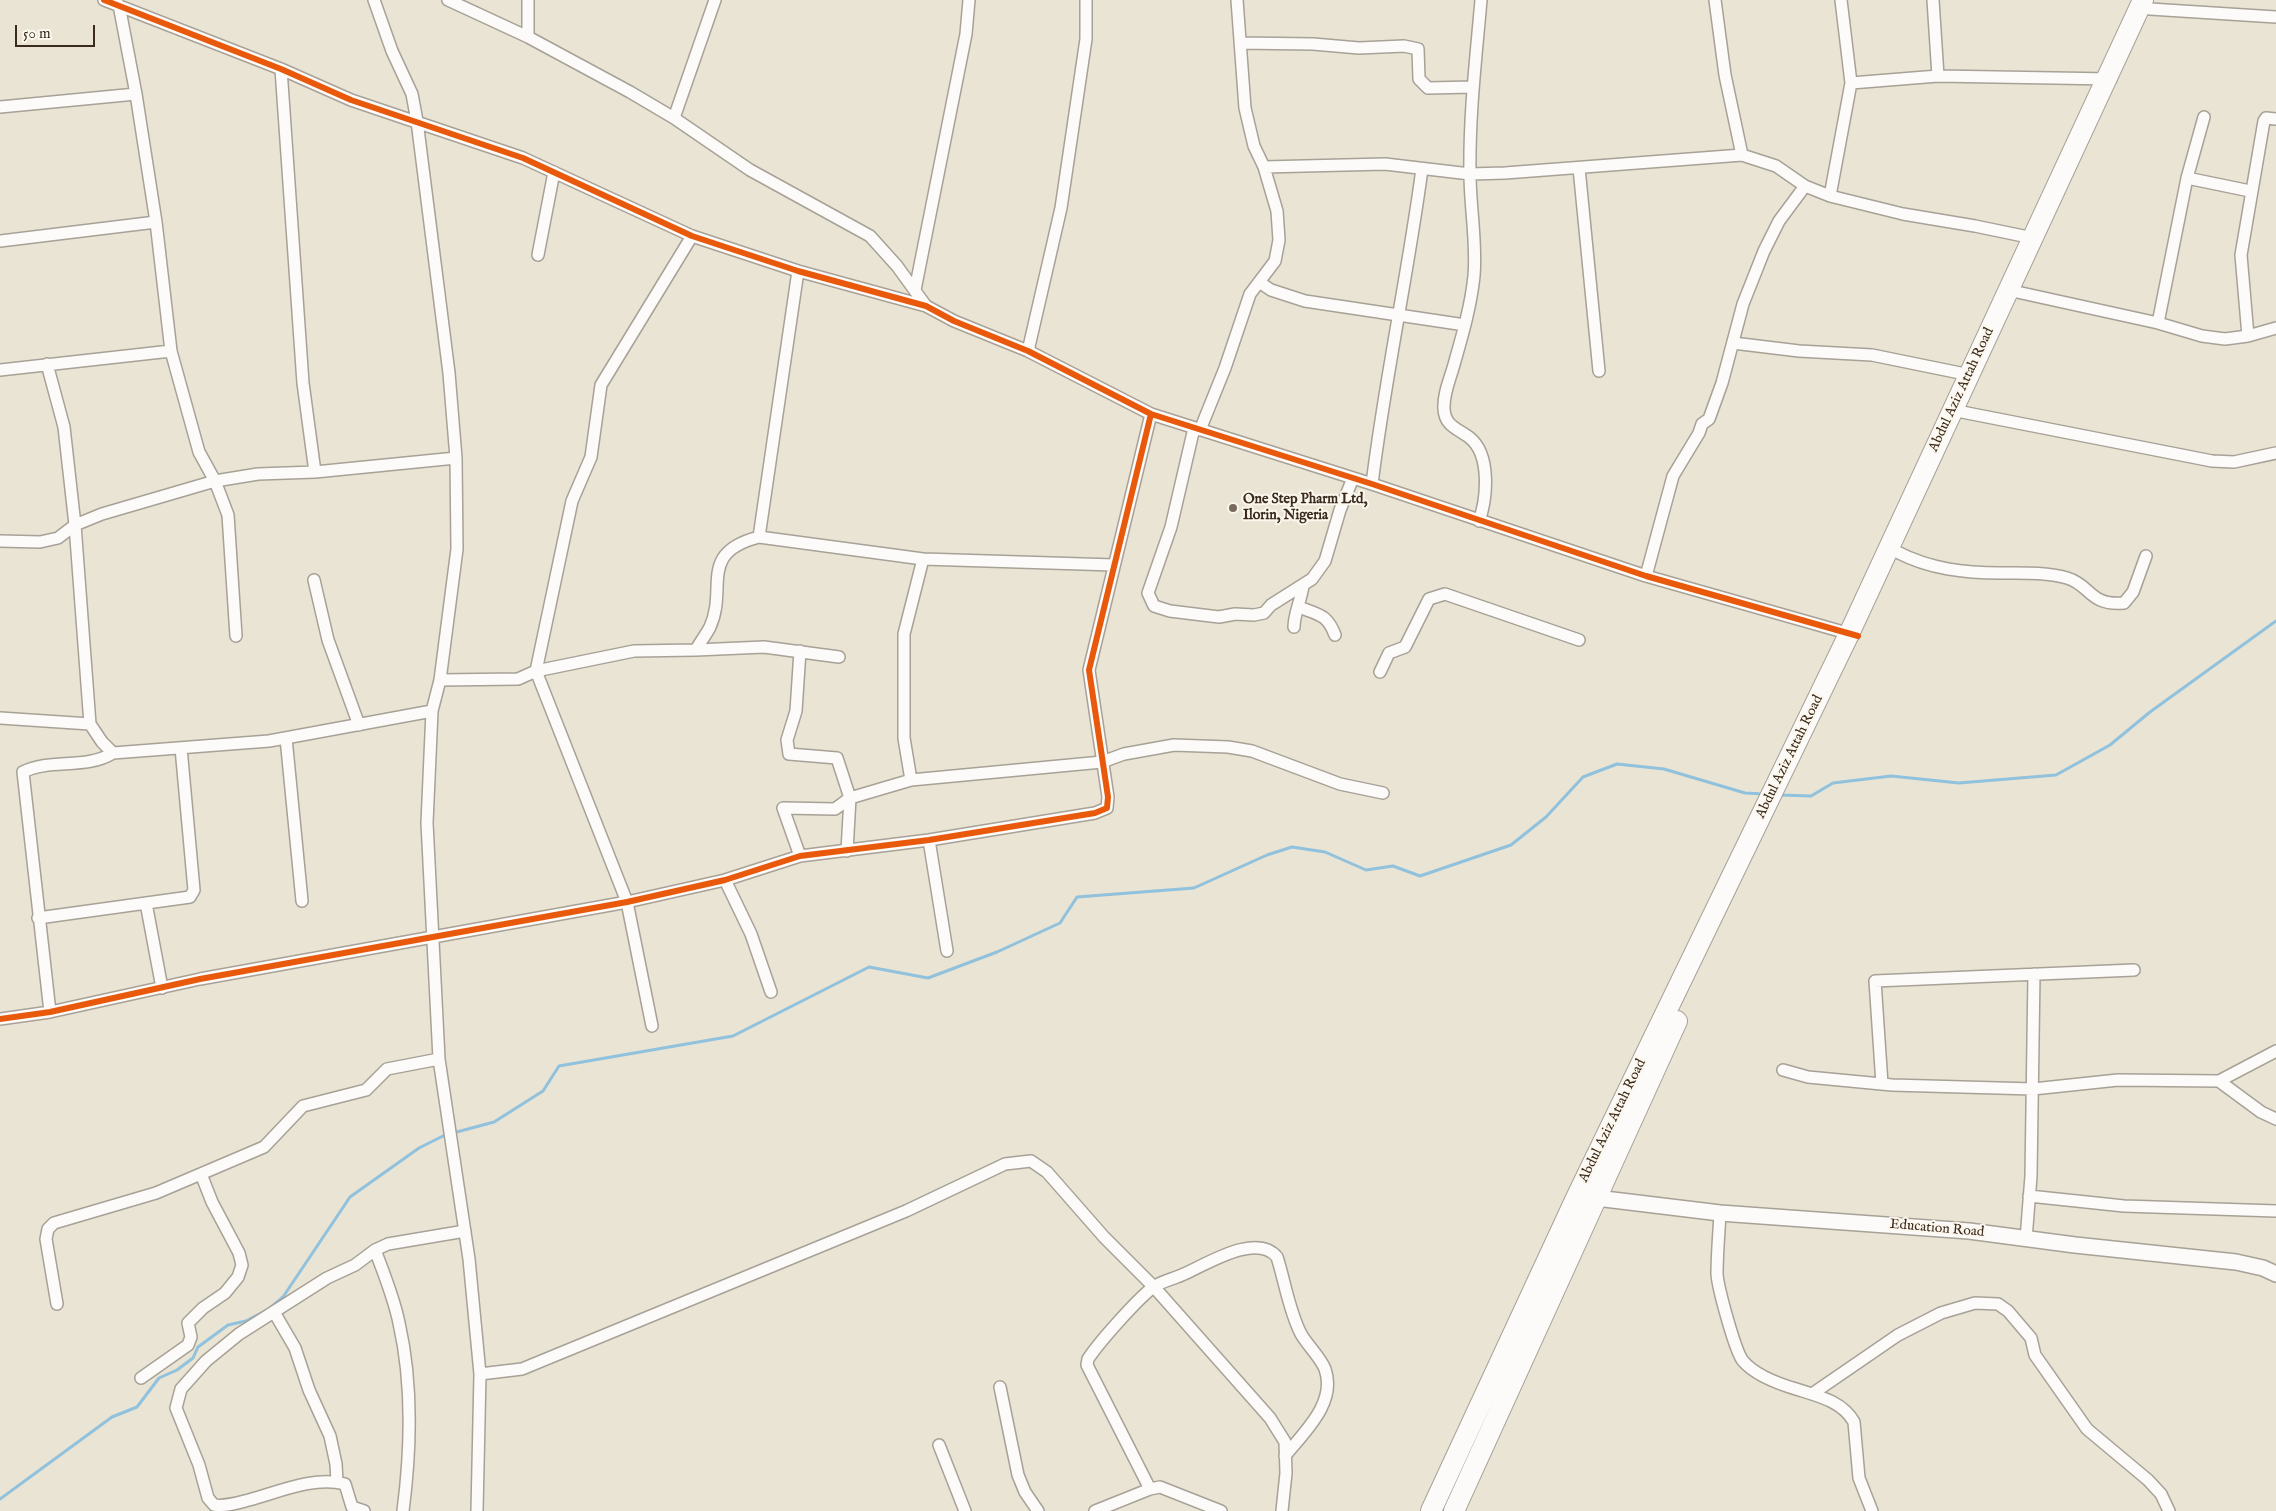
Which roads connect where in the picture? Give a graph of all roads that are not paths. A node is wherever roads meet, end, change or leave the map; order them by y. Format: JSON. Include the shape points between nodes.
{"nodes":[{"id":1,"x":104,"y":0,"type":"edge"},
{"id":2,"x":374,"y":0,"type":"edge"},
{"id":3,"x":448,"y":0,"type":"edge"},
{"id":4,"x":528,"y":0,"type":"edge"},
{"id":5,"x":715,"y":0,"type":"edge"},
{"id":6,"x":969,"y":0,"type":"edge"},
{"id":7,"x":1086,"y":0,"type":"edge"},
{"id":8,"x":1237,"y":0,"type":"edge"},
{"id":9,"x":1482,"y":0,"type":"edge"},
{"id":10,"x":1715,"y":0,"type":"edge"},
{"id":11,"x":1841,"y":0,"type":"edge"},
{"id":12,"x":1933,"y":0,"type":"edge"},
{"id":13,"x":2149,"y":3,"type":"edge"},
{"id":14,"x":119,"y":5,"type":"junction"},
{"id":15,"x":2276,"y":17,"type":"edge"},
{"id":16,"x":528,"y":37,"type":"junction"},
{"id":17,"x":1240,"y":44,"type":"junction"},
{"id":18,"x":281,"y":69,"type":"junction"},
{"id":19,"x":1938,"y":76,"type":"junction"},
{"id":20,"x":2111,"y":80,"type":"junction"},
{"id":21,"x":1851,"y":83,"type":"junction"},
{"id":22,"x":1473,"y":87,"type":"junction"},
{"id":23,"x":136,"y":94,"type":"junction"},
{"id":24,"x":0,"y":107,"type":"edge"},
{"id":25,"x":2204,"y":117,"type":"dead end"},
{"id":26,"x":674,"y":118,"type":"junction"},
{"id":27,"x":2276,"y":120,"type":"edge"},
{"id":28,"x":417,"y":121,"type":"junction"},
{"id":29,"x":1742,"y":155,"type":"junction"},
{"id":30,"x":1264,"y":167,"type":"junction"},
{"id":31,"x":1579,"y":168,"type":"junction"},
{"id":32,"x":1422,"y":169,"type":"junction"},
{"id":33,"x":554,"y":172,"type":"junction"},
{"id":34,"x":1470,"y":174,"type":"junction"},
{"id":35,"x":2187,"y":178,"type":"junction"},
{"id":36,"x":1804,"y":186,"type":"junction"},
{"id":37,"x":2250,"y":191,"type":"junction"},
{"id":38,"x":1830,"y":196,"type":"junction"},
{"id":39,"x":156,"y":222,"type":"junction"},
{"id":40,"x":692,"y":236,"type":"junction"},
{"id":41,"x":2032,"y":238,"type":"junction"},
{"id":42,"x":0,"y":241,"type":"edge"},
{"id":43,"x":538,"y":255,"type":"dead end"},
{"id":44,"x":798,"y":271,"type":"junction"},
{"id":45,"x":1260,"y":282,"type":"junction"},
{"id":46,"x":915,"y":290,"type":"junction"},
{"id":47,"x":2017,"y":292,"type":"junction"},
{"id":48,"x":926,"y":306,"type":"junction"},
{"id":49,"x":1400,"y":316,"type":"junction"},
{"id":50,"x":2158,"y":323,"type":"junction"},
{"id":51,"x":1465,"y":325,"type":"junction"},
{"id":52,"x":2276,"y":328,"type":"edge"},
{"id":53,"x":2248,"y":336,"type":"junction"},
{"id":54,"x":1733,"y":343,"type":"junction"},
{"id":55,"x":1028,"y":350,"type":"junction"},
{"id":56,"x":171,"y":351,"type":"junction"},
{"id":57,"x":47,"y":364,"type":"junction"},
{"id":58,"x":0,"y":370,"type":"edge"},
{"id":59,"x":1599,"y":372,"type":"dead end"},
{"id":60,"x":1970,"y":375,"type":"junction"},
{"id":61,"x":1962,"y":412,"type":"junction"},
{"id":62,"x":1151,"y":414,"type":"junction"},
{"id":63,"x":1197,"y":428,"type":"junction"},
{"id":64,"x":2276,"y":453,"type":"edge"},
{"id":65,"x":456,"y":458,"type":"junction"},
{"id":66,"x":315,"y":472,"type":"junction"},
{"id":67,"x":1353,"y":478,"type":"junction"},
{"id":68,"x":215,"y":481,"type":"junction"},
{"id":69,"x":1372,"y":484,"type":"junction"},
{"id":70,"x":1479,"y":521,"type":"junction"},
{"id":71,"x":75,"y":525,"type":"junction"},
{"id":72,"x":759,"y":537,"type":"junction"},
{"id":73,"x":0,"y":541,"type":"edge"},
{"id":74,"x":1897,"y":552,"type":"junction"},
{"id":75,"x":2146,"y":556,"type":"dead end"},
{"id":76,"x":923,"y":559,"type":"junction"},
{"id":77,"x":1114,"y":565,"type":"junction"},
{"id":78,"x":1646,"y":576,"type":"junction"},
{"id":79,"x":314,"y":580,"type":"dead end"},
{"id":80,"x":1303,"y":586,"type":"junction"},
{"id":81,"x":1299,"y":607,"type":"junction"},
{"id":82,"x":1294,"y":627,"type":"dead end"},
{"id":83,"x":1335,"y":635,"type":"dead end"},
{"id":84,"x":1854,"y":635,"type":"junction"},
{"id":85,"x":236,"y":636,"type":"dead end"},
{"id":86,"x":1579,"y":640,"type":"dead end"},
{"id":87,"x":696,"y":650,"type":"junction"},
{"id":88,"x":800,"y":651,"type":"junction"},
{"id":89,"x":839,"y":657,"type":"dead end"},
{"id":90,"x":536,"y":671,"type":"junction"},
{"id":91,"x":1380,"y":672,"type":"dead end"},
{"id":92,"x":440,"y":680,"type":"junction"},
{"id":93,"x":432,"y":711,"type":"junction"},
{"id":94,"x":0,"y":718,"type":"edge"},
{"id":95,"x":90,"y":724,"type":"junction"},
{"id":96,"x":359,"y":725,"type":"junction"},
{"id":97,"x":286,"y":738,"type":"junction"},
{"id":98,"x":181,"y":748,"type":"junction"},
{"id":99,"x":113,"y":753,"type":"junction"},
{"id":100,"x":1102,"y":762,"type":"junction"},
{"id":101,"x":911,"y":780,"type":"junction"},
{"id":102,"x":1384,"y":793,"type":"dead end"},
{"id":103,"x":850,"y":798,"type":"junction"},
{"id":104,"x":929,"y":840,"type":"junction"},
{"id":105,"x":846,"y":850,"type":"junction"},
{"id":106,"x":800,"y":856,"type":"junction"},
{"id":107,"x":725,"y":880,"type":"junction"},
{"id":108,"x":302,"y":900,"type":"dead end"},
{"id":109,"x":627,"y":902,"type":"junction"},
{"id":110,"x":146,"y":903,"type":"junction"},
{"id":111,"x":38,"y":918,"type":"junction"},
{"id":112,"x":434,"y":938,"type":"junction"},
{"id":113,"x":947,"y":951,"type":"dead end"},
{"id":114,"x":2134,"y":970,"type":"dead end"},
{"id":115,"x":2034,"y":974,"type":"junction"},
{"id":116,"x":162,"y":988,"type":"junction"},
{"id":117,"x":771,"y":992,"type":"dead end"},
{"id":118,"x":50,"y":1012,"type":"junction"},
{"id":119,"x":0,"y":1019,"type":"edge"},
{"id":120,"x":652,"y":1026,"type":"dead end"},
{"id":121,"x":2276,"y":1051,"type":"edge"},
{"id":122,"x":440,"y":1059,"type":"junction"},
{"id":123,"x":1782,"y":1070,"type":"dead end"},
{"id":124,"x":2219,"y":1081,"type":"junction"},
{"id":125,"x":1882,"y":1084,"type":"junction"},
{"id":126,"x":2034,"y":1088,"type":"junction"},
{"id":127,"x":2276,"y":1119,"type":"edge"},
{"id":128,"x":201,"y":1174,"type":"junction"},
{"id":129,"x":2029,"y":1196,"type":"junction"},
{"id":130,"x":1587,"y":1197,"type":"junction"},
{"id":131,"x":2276,"y":1211,"type":"edge"},
{"id":132,"x":1720,"y":1213,"type":"junction"},
{"id":133,"x":465,"y":1231,"type":"junction"},
{"id":134,"x":2026,"y":1238,"type":"junction"},
{"id":135,"x":375,"y":1250,"type":"junction"},
{"id":136,"x":2276,"y":1274,"type":"edge"},
{"id":137,"x":1154,"y":1286,"type":"junction"},
{"id":138,"x":57,"y":1304,"type":"dead end"},
{"id":139,"x":274,"y":1312,"type":"junction"},
{"id":140,"x":480,"y":1374,"type":"junction"},
{"id":141,"x":141,"y":1378,"type":"dead end"},
{"id":142,"x":1000,"y":1387,"type":"dead end"},
{"id":143,"x":1812,"y":1394,"type":"junction"},
{"id":144,"x":939,"y":1445,"type":"dead end"},
{"id":145,"x":1286,"y":1456,"type":"junction"},
{"id":146,"x":337,"y":1482,"type":"junction"},
{"id":147,"x":1150,"y":1489,"type":"junction"},
{"id":148,"x":364,"y":1511,"type":"edge"},
{"id":149,"x":403,"y":1511,"type":"edge"},
{"id":150,"x":477,"y":1511,"type":"edge"},
{"id":151,"x":965,"y":1511,"type":"edge"},
{"id":152,"x":1038,"y":1511,"type":"edge"},
{"id":153,"x":1094,"y":1511,"type":"edge"},
{"id":154,"x":1222,"y":1511,"type":"edge"},
{"id":155,"x":1282,"y":1511,"type":"edge"},
{"id":156,"x":1431,"y":1511,"type":"edge"},
{"id":157,"x":1454,"y":1511,"type":"edge"},
{"id":158,"x":1872,"y":1511,"type":"edge"},
{"id":159,"x":2169,"y":1511,"type":"edge"}],
"edges":[{"from":1,"to":14,"type":"street"},
{"from":2,"to":28,"type":"street","via":[[412,94]]},
{"from":3,"to":16,"type":"street"},
{"from":4,"to":16,"type":"street"},
{"from":5,"to":26,"type":"street"},
{"from":6,"to":46,"type":"street","via":[[966,34]]},
{"from":7,"to":55,"type":"street","via":[[1086,38],[1061,208]]},
{"from":8,"to":17,"type":"street"},
{"from":9,"to":22,"type":"street"},
{"from":10,"to":29,"type":"street","via":[[1725,75]]},
{"from":11,"to":21,"type":"street"},
{"from":12,"to":19,"type":"street"},
{"from":13,"to":15,"type":"street"},
{"from":13,"to":20,"type":"highway","name":"Abdul Aziz Attah Road"},
{"from":14,"to":18,"type":"street"},
{"from":14,"to":23,"type":"street"},
{"from":16,"to":26,"type":"street"},
{"from":17,"to":22,"type":"street","via":[[1360,48],[1404,46],[1418,49],[1418,78],[1428,88]]},
{"from":17,"to":30,"type":"street","via":[[1245,108],[1254,146]]},
{"from":18,"to":28,"type":"street","via":[[351,100]]},
{"from":18,"to":66,"type":"street","via":[[303,383]]},
{"from":19,"to":20,"type":"street"},
{"from":19,"to":21,"type":"street"},
{"from":20,"to":41,"type":"highway","name":"Abdul Aziz Attah Road"},
{"from":20,"to":47,"type":"highway","name":"Abdul Aziz Attah Road"},
{"from":21,"to":38,"type":"street"},
{"from":22,"to":34,"type":"street"},
{"from":23,"to":24,"type":"street"},
{"from":23,"to":39,"type":"street"},
{"from":25,"to":35,"type":"street"},
{"from":26,"to":46,"type":"street","via":[[750,170],[870,236]]},
{"from":27,"to":37,"type":"street","via":[[2266,118],[2264,121]]},
{"from":28,"to":33,"type":"street"},
{"from":28,"to":65,"type":"street","via":[[449,373]]},
{"from":29,"to":31,"type":"street"},
{"from":29,"to":36,"type":"street","via":[[1776,166]]},
{"from":30,"to":32,"type":"street","via":[[1385,164]]},
{"from":30,"to":45,"type":"street","via":[[1277,211],[1279,240],[1275,261]]},
{"from":31,"to":34,"type":"street"},
{"from":31,"to":59,"type":"street"},
{"from":32,"to":34,"type":"street"},
{"from":32,"to":49,"type":"street"},
{"from":33,"to":40,"type":"street"},
{"from":33,"to":43,"type":"street"},
{"from":34,"to":51,"type":"street","via":[[1474,273]]},
{"from":35,"to":37,"type":"street"},
{"from":35,"to":50,"type":"street"},
{"from":36,"to":38,"type":"street"},
{"from":36,"to":54,"type":"street","via":[[1764,251],[1743,304]]},
{"from":37,"to":53,"type":"street","via":[[2241,255]]},
{"from":38,"to":41,"type":"street","via":[[1903,214]]},
{"from":39,"to":42,"type":"street"},
{"from":39,"to":56,"type":"street"},
{"from":40,"to":44,"type":"street"},
{"from":40,"to":90,"type":"street","via":[[601,385],[591,457],[572,501]]},
{"from":41,"to":60,"type":"highway","name":"Abdul Aziz Attah Road"},
{"from":44,"to":48,"type":"street"},
{"from":44,"to":72,"type":"street"},
{"from":45,"to":49,"type":"street","via":[[1271,290],[1305,302]]},
{"from":45,"to":63,"type":"street","via":[[1250,294],[1225,368]]},
{"from":46,"to":48,"type":"street"},
{"from":47,"to":50,"type":"street"},
{"from":47,"to":61,"type":"highway","name":"Abdul Aziz Attah Road"},
{"from":48,"to":55,"type":"street","via":[[954,321]]},
{"from":49,"to":51,"type":"street"},
{"from":49,"to":69,"type":"street","via":[[1385,386]]},
{"from":50,"to":53,"type":"street","via":[[2225,340]]},
{"from":51,"to":70,"type":"street","via":[[1445,394],[1444,411],[1449,424],[1477,446],[1486,484],[1486,502]]},
{"from":52,"to":53,"type":"street"},
{"from":54,"to":60,"type":"street","via":[[1798,351],[1872,354]]},
{"from":54,"to":78,"type":"street","via":[[1709,420],[1702,424],[1672,476]]},
{"from":55,"to":62,"type":"street"},
{"from":56,"to":57,"type":"street"},
{"from":56,"to":68,"type":"street","via":[[199,452]]},
{"from":57,"to":58,"type":"street"},
{"from":57,"to":71,"type":"street","via":[[64,427]]},
{"from":60,"to":84,"type":"highway","name":"Abdul Aziz Attah Road"},
{"from":61,"to":64,"type":"street","via":[[2212,461],[2234,462]]},
{"from":61,"to":74,"type":"highway","name":"Abdul Aziz Attah Road"},
{"from":62,"to":63,"type":"street"},
{"from":62,"to":77,"type":"street"},
{"from":63,"to":67,"type":"street"},
{"from":63,"to":80,"type":"street","via":[[1171,527],[1148,592],[1154,606],[1219,617],[1254,615],[1264,613],[1280,598]]},
{"from":65,"to":66,"type":"street"},
{"from":65,"to":92,"type":"street","via":[[457,549]]},
{"from":66,"to":68,"type":"street","via":[[258,474]]},
{"from":67,"to":69,"type":"street"},
{"from":67,"to":80,"type":"street","via":[[1325,561]]},
{"from":68,"to":71,"type":"street"},
{"from":68,"to":85,"type":"street","via":[[228,515]]},
{"from":69,"to":70,"type":"street"},
{"from":70,"to":78,"type":"street"},
{"from":71,"to":73,"type":"street","via":[[58,538],[40,542]]},
{"from":71,"to":95,"type":"street"},
{"from":72,"to":76,"type":"street"},
{"from":72,"to":87,"type":"street","via":[[730,550],[720,561],[710,627]]},
{"from":74,"to":75,"type":"street","via":[[1918,563],[1938,568],[2068,578],[2078,582],[2094,598],[2113,604],[2124,603],[2132,592]]},
{"from":74,"to":84,"type":"highway","name":"Abdul Aziz Attah Road"},
{"from":76,"to":77,"type":"street"},
{"from":76,"to":101,"type":"street","via":[[904,634],[904,738]]},
{"from":77,"to":100,"type":"street","via":[[1089,670]]},
{"from":78,"to":84,"type":"street"},
{"from":79,"to":96,"type":"street","via":[[328,640]]},
{"from":80,"to":81,"type":"street"},
{"from":81,"to":82,"type":"street"},
{"from":81,"to":83,"type":"street","via":[[1330,621]]},
{"from":84,"to":130,"type":"highway","name":"Abdul Aziz Attah Road"},
{"from":86,"to":91,"type":"street","via":[[1445,594],[1429,599],[1405,647],[1389,653]]},
{"from":87,"to":88,"type":"street","via":[[764,647]]},
{"from":87,"to":90,"type":"street","via":[[634,651]]},
{"from":88,"to":89,"type":"street"},
{"from":88,"to":103,"type":"street","via":[[796,711],[787,740],[789,754],[837,758]]},
{"from":90,"to":92,"type":"street","via":[[518,679]]},
{"from":90,"to":109,"type":"street"},
{"from":92,"to":93,"type":"street"},
{"from":93,"to":96,"type":"street"},
{"from":93,"to":112,"type":"street","via":[[427,823]]},
{"from":94,"to":95,"type":"street"},
{"from":95,"to":99,"type":"street"},
{"from":96,"to":97,"type":"street"},
{"from":97,"to":98,"type":"street"},
{"from":97,"to":108,"type":"street"},
{"from":98,"to":99,"type":"street"},
{"from":98,"to":110,"type":"street","via":[[194,890],[190,897]]},
{"from":99,"to":111,"type":"street","via":[[100,761],[23,772]]},
{"from":100,"to":101,"type":"street"},
{"from":100,"to":102,"type":"street","via":[[1168,745],[1228,747],[1252,751],[1340,784]]},
{"from":100,"to":104,"type":"street","via":[[1107,808],[1096,813]]},
{"from":101,"to":103,"type":"street"},
{"from":103,"to":105,"type":"street"},
{"from":103,"to":106,"type":"street","via":[[835,809],[782,808]]},
{"from":104,"to":105,"type":"street"},
{"from":104,"to":113,"type":"street"},
{"from":105,"to":106,"type":"street"},
{"from":106,"to":107,"type":"street"},
{"from":107,"to":109,"type":"street"},
{"from":107,"to":117,"type":"street","via":[[751,934]]},
{"from":109,"to":112,"type":"street"},
{"from":109,"to":120,"type":"street"},
{"from":110,"to":111,"type":"street"},
{"from":110,"to":116,"type":"street"},
{"from":111,"to":118,"type":"street"},
{"from":112,"to":116,"type":"street"},
{"from":112,"to":122,"type":"street"},
{"from":114,"to":115,"type":"street"},
{"from":115,"to":125,"type":"street","via":[[1875,981]]},
{"from":115,"to":126,"type":"street"},
{"from":116,"to":118,"type":"street"},
{"from":118,"to":119,"type":"street"},
{"from":121,"to":124,"type":"street"},
{"from":122,"to":128,"type":"street","via":[[387,1069],[366,1090],[298,1108],[270,1142]]},
{"from":122,"to":133,"type":"street"},
{"from":123,"to":125,"type":"street","via":[[1808,1077]]},
{"from":124,"to":126,"type":"street","via":[[2118,1080]]},
{"from":124,"to":127,"type":"street"},
{"from":125,"to":126,"type":"street"},
{"from":126,"to":129,"type":"street"},
{"from":128,"to":138,"type":"street","via":[[156,1193],[54,1223],[48,1229],[46,1239]]},
{"from":128,"to":141,"type":"street","via":[[242,1265],[238,1277],[225,1292],[188,1323],[191,1337],[188,1345]]},
{"from":129,"to":131,"type":"street","via":[[2124,1206]]},
{"from":129,"to":134,"type":"street"},
{"from":130,"to":132,"type":"street","name":"Education Road"},
{"from":130,"to":156,"type":"highway","name":"Abdul Aziz Attah Road"},
{"from":130,"to":157,"type":"highway","name":"Abdul Aziz Attah Road"},
{"from":132,"to":134,"type":"street","name":"Education Road"},
{"from":132,"to":143,"type":"street","via":[[1717,1276],[1742,1359],[1758,1373]]},
{"from":133,"to":135,"type":"street","via":[[388,1244]]},
{"from":133,"to":140,"type":"street"},
{"from":134,"to":136,"type":"street","name":"Education Road","via":[[2236,1262]]},
{"from":135,"to":139,"type":"street","via":[[355,1266],[327,1278]]},
{"from":135,"to":149,"type":"street","via":[[394,1302],[406,1361],[408,1475]]},
{"from":137,"to":140,"type":"street","via":[[1104,1238],[1047,1172],[1031,1161],[1005,1164],[906,1211],[522,1369]]},
{"from":137,"to":145,"type":"street","via":[[1270,1418],[1285,1442]]},
{"from":137,"to":145,"type":"street","via":[[1214,1258],[1251,1248],[1272,1249],[1278,1256],[1297,1324],[1325,1368],[1328,1382],[1327,1396],[1320,1411]]},
{"from":137,"to":147,"type":"street","via":[[1092,1353],[1087,1365]]},
{"from":139,"to":146,"type":"street","via":[[296,1348],[309,1390],[330,1436]]},
{"from":139,"to":146,"type":"street","via":[[219,1348],[181,1389],[176,1408],[199,1465],[208,1498],[220,1506],[316,1482]]},
{"from":140,"to":150,"type":"street"},
{"from":142,"to":152,"type":"street","via":[[1016,1467],[1025,1492]]},
{"from":143,"to":158,"type":"street","via":[[1845,1409],[1854,1422],[1859,1478]]},
{"from":143,"to":159,"type":"street","via":[[1898,1335],[1941,1313],[1975,1303],[1998,1304],[2031,1338],[2035,1355],[2087,1430],[2148,1480],[2161,1494]]},
{"from":144,"to":151,"type":"street"},
{"from":145,"to":155,"type":"street"},
{"from":146,"to":148,"type":"street","via":[[345,1484],[352,1507]]},
{"from":147,"to":153,"type":"street"},
{"from":147,"to":154,"type":"street","via":[[1160,1488]]}]}
